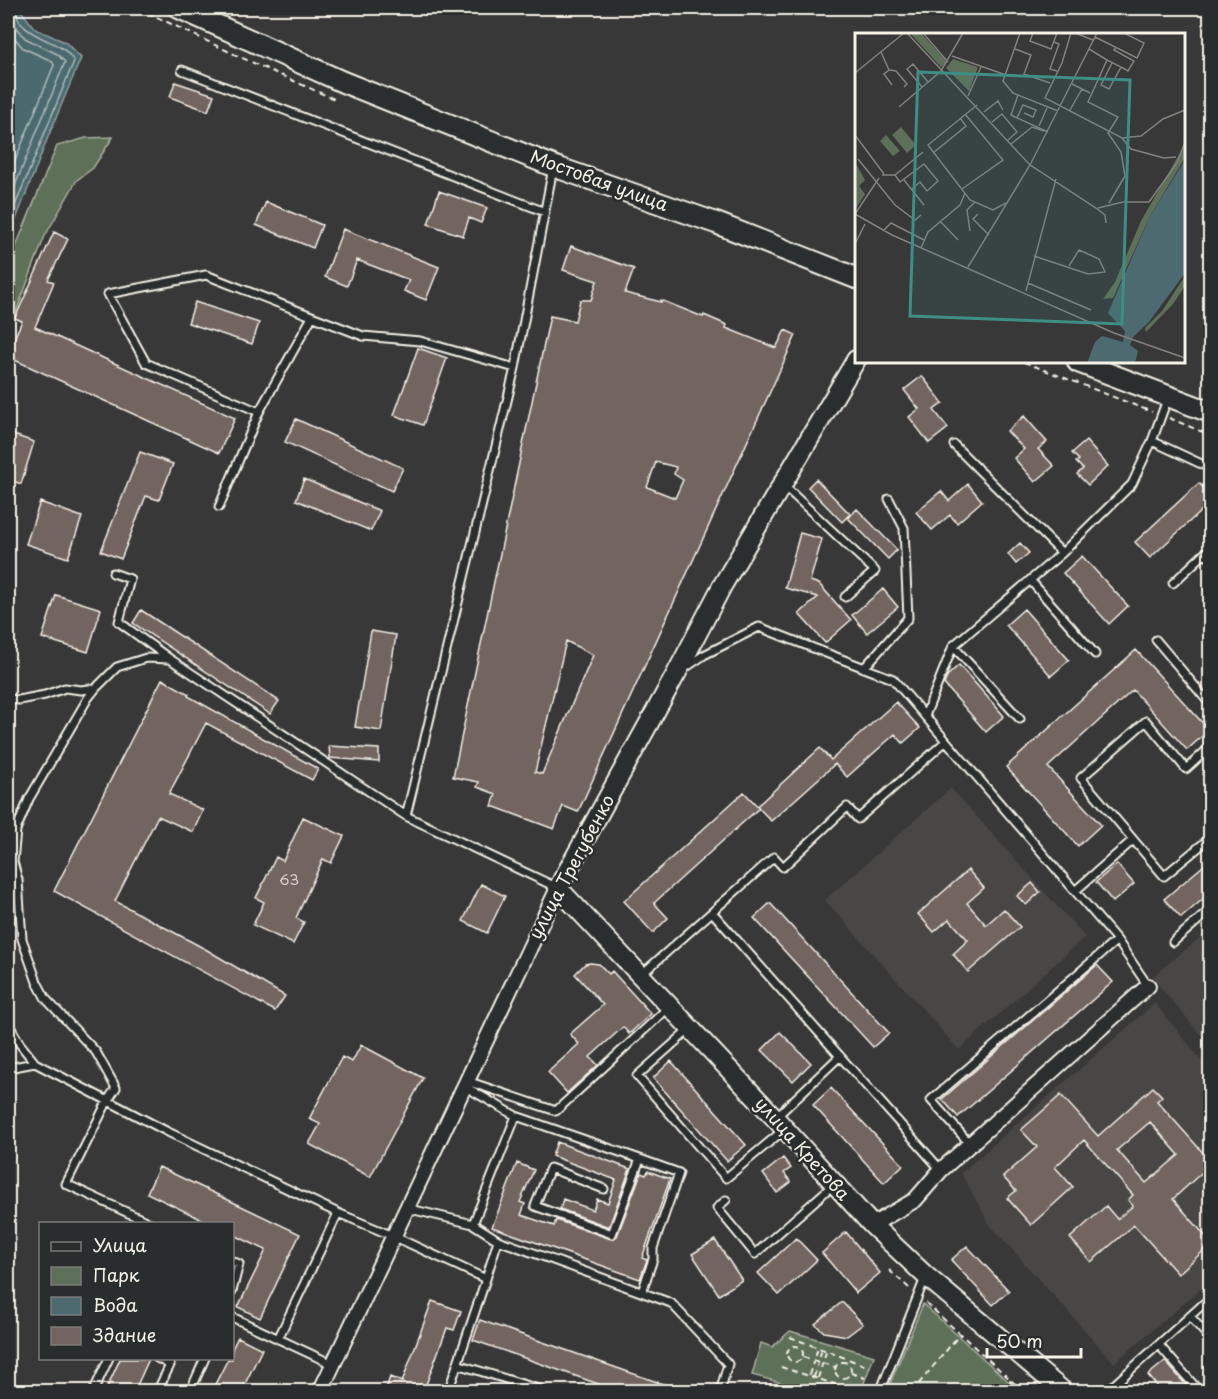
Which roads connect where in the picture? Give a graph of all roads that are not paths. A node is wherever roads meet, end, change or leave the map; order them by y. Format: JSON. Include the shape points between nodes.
{"nodes":[{"id":1,"x":179,"y":8,"type":"edge"},
{"id":2,"x":182,"y":70,"type":"dead end"},
{"id":3,"x":553,"y":166,"type":"junction"},
{"id":4,"x":544,"y":212,"type":"junction"},
{"id":5,"x":855,"y":278,"type":"edge"},
{"id":6,"x":312,"y":317,"type":"junction"},
{"id":7,"x":855,"y":362,"type":"edge"},
{"id":8,"x":1081,"y":363,"type":"edge"},
{"id":9,"x":515,"y":368,"type":"junction"},
{"id":10,"x":1168,"y":396,"type":"junction"},
{"id":11,"x":259,"y":412,"type":"junction"},
{"id":12,"x":1210,"y":412,"type":"edge"},
{"id":13,"x":1152,"y":441,"type":"junction"},
{"id":14,"x":954,"y":445,"type":"dead end"},
{"id":15,"x":1210,"y":468,"type":"edge"},
{"id":16,"x":782,"y":483,"type":"junction"},
{"id":17,"x":889,"y":499,"type":"dead end"},
{"id":18,"x":219,"y":507,"type":"dead end"},
{"id":19,"x":1062,"y":553,"type":"junction"},
{"id":20,"x":1210,"y":558,"type":"edge"},
{"id":21,"x":113,"y":573,"type":"dead end"},
{"id":22,"x":1030,"y":580,"type":"junction"},
{"id":23,"x":1173,"y":583,"type":"dead end"},
{"id":24,"x":845,"y":597,"type":"dead end"},
{"id":25,"x":1156,"y":640,"type":"dead end"},
{"id":26,"x":953,"y":646,"type":"junction"},
{"id":27,"x":1095,"y":654,"type":"dead end"},
{"id":28,"x":170,"y":659,"type":"junction"},
{"id":29,"x":864,"y":668,"type":"junction"},
{"id":30,"x":676,"y":674,"type":"junction"},
{"id":31,"x":96,"y":688,"type":"junction"},
{"id":32,"x":8,"y":699,"type":"edge"},
{"id":33,"x":1210,"y":704,"type":"edge"},
{"id":34,"x":925,"y":716,"type":"junction"},
{"id":35,"x":1020,"y":719,"type":"dead end"},
{"id":36,"x":946,"y":741,"type":"junction"},
{"id":37,"x":1210,"y":747,"type":"edge"},
{"id":38,"x":406,"y":816,"type":"junction"},
{"id":39,"x":1210,"y":838,"type":"edge"},
{"id":40,"x":1133,"y":840,"type":"junction"},
{"id":41,"x":558,"y":888,"type":"junction"},
{"id":42,"x":1075,"y":891,"type":"junction"},
{"id":43,"x":1210,"y":910,"type":"edge"},
{"id":44,"x":712,"y":912,"type":"junction"},
{"id":45,"x":1117,"y":940,"type":"junction"},
{"id":46,"x":1173,"y":942,"type":"dead end"},
{"id":47,"x":641,"y":975,"type":"junction"},
{"id":48,"x":1148,"y":986,"type":"joint"},
{"id":49,"x":670,"y":1006,"type":"junction"},
{"id":50,"x":8,"y":1023,"type":"edge"},
{"id":51,"x":690,"y":1028,"type":"junction"},
{"id":52,"x":840,"y":1056,"type":"junction"},
{"id":53,"x":35,"y":1063,"type":"junction"},
{"id":54,"x":8,"y":1068,"type":"edge"},
{"id":55,"x":466,"y":1084,"type":"junction"},
{"id":56,"x":108,"y":1100,"type":"junction"},
{"id":57,"x":516,"y":1116,"type":"junction"},
{"id":58,"x":780,"y":1124,"type":"junction"},
{"id":59,"x":970,"y":1144,"type":"junction"},
{"id":60,"x":640,"y":1159,"type":"junction"},
{"id":61,"x":941,"y":1170,"type":"junction"},
{"id":62,"x":834,"y":1184,"type":"junction"},
{"id":63,"x":604,"y":1189,"type":"dead end"},
{"id":64,"x":726,"y":1200,"type":"dead end"},
{"id":65,"x":406,"y":1208,"type":"junction"},
{"id":66,"x":338,"y":1213,"type":"junction"},
{"id":67,"x":148,"y":1222,"type":"edge"},
{"id":68,"x":473,"y":1224,"type":"junction"},
{"id":69,"x":872,"y":1226,"type":"junction"},
{"id":70,"x":393,"y":1236,"type":"junction"},
{"id":71,"x":498,"y":1240,"type":"junction"},
{"id":72,"x":234,"y":1262,"type":"edge"},
{"id":73,"x":926,"y":1276,"type":"junction"},
{"id":74,"x":486,"y":1279,"type":"junction"},
{"id":75,"x":234,"y":1283,"type":"edge"},
{"id":76,"x":642,"y":1292,"type":"junction"},
{"id":77,"x":1210,"y":1298,"type":"edge"},
{"id":78,"x":1190,"y":1316,"type":"junction"},
{"id":79,"x":234,"y":1318,"type":"edge"},
{"id":80,"x":278,"y":1339,"type":"junction"},
{"id":81,"x":1210,"y":1339,"type":"edge"},
{"id":82,"x":1159,"y":1345,"type":"junction"},
{"id":83,"x":109,"y":1360,"type":"edge"},
{"id":84,"x":159,"y":1360,"type":"edge"},
{"id":85,"x":205,"y":1360,"type":"edge"},
{"id":86,"x":332,"y":1364,"type":"junction"},
{"id":87,"x":457,"y":1364,"type":"junction"},
{"id":88,"x":93,"y":1392,"type":"edge"},
{"id":89,"x":157,"y":1392,"type":"edge"},
{"id":90,"x":190,"y":1392,"type":"edge"},
{"id":91,"x":320,"y":1392,"type":"edge"},
{"id":92,"x":448,"y":1392,"type":"edge"},
{"id":93,"x":548,"y":1392,"type":"edge"},
{"id":94,"x":720,"y":1392,"type":"edge"},
{"id":95,"x":880,"y":1392,"type":"edge"},
{"id":96,"x":1064,"y":1392,"type":"edge"},
{"id":97,"x":1106,"y":1392,"type":"edge"},
{"id":98,"x":1200,"y":1392,"type":"edge"}],
"edges":[{"from":1,"to":3,"type":"main road","name":"Мостовая улица","via":[[339,90]]},
{"from":2,"to":4,"type":"lane"},
{"from":3,"to":4,"type":"lane"},
{"from":3,"to":5,"type":"main road","name":"Мостовая улица","via":[[716,223]]},
{"from":4,"to":9,"type":"lane"},
{"from":6,"to":9,"type":"lane","via":[[363,336],[420,340]]},
{"from":6,"to":11,"type":"lane"},
{"from":6,"to":11,"type":"lane","via":[[206,275],[108,294],[146,363]]},
{"from":7,"to":16,"type":"street","name":"улица Трегубенко"},
{"from":8,"to":10,"type":"main road"},
{"from":9,"to":38,"type":"lane"},
{"from":10,"to":12,"type":"main road"},
{"from":10,"to":13,"type":"lane"},
{"from":11,"to":18,"type":"lane"},
{"from":13,"to":15,"type":"lane"},
{"from":13,"to":19,"type":"lane","via":[[1132,484]]},
{"from":14,"to":19,"type":"lane"},
{"from":16,"to":24,"type":"lane","via":[[874,572]]},
{"from":16,"to":30,"type":"street","name":"улица Трегубенко"},
{"from":17,"to":29,"type":"lane","via":[[904,528],[908,618]]},
{"from":19,"to":22,"type":"lane"},
{"from":20,"to":23,"type":"lane","via":[[1205,553]]},
{"from":21,"to":28,"type":"lane","via":[[130,579],[119,622]]},
{"from":22,"to":26,"type":"lane"},
{"from":22,"to":27,"type":"lane"},
{"from":25,"to":33,"type":"lane"},
{"from":26,"to":34,"type":"lane"},
{"from":26,"to":35,"type":"lane"},
{"from":28,"to":31,"type":"lane","via":[[146,658],[117,668]]},
{"from":28,"to":38,"type":"lane"},
{"from":29,"to":30,"type":"lane","via":[[759,627]]},
{"from":29,"to":34,"type":"lane","via":[[893,679]]},
{"from":30,"to":41,"type":"street","name":"улица Трегубенко"},
{"from":31,"to":32,"type":"lane","via":[[65,688],[45,696]]},
{"from":31,"to":56,"type":"lane","via":[[29,799],[16,830],[14,862],[22,939],[37,982],[46,999],[96,1052],[116,1088]]},
{"from":34,"to":36,"type":"lane"},
{"from":36,"to":42,"type":"lane"},
{"from":36,"to":44,"type":"lane","via":[[858,819],[847,807],[783,867],[774,857]]},
{"from":37,"to":40,"type":"lane","via":[[1186,769],[1146,721],[1081,778]]},
{"from":38,"to":41,"type":"lane"},
{"from":39,"to":40,"type":"lane","via":[[1164,876]]},
{"from":40,"to":42,"type":"lane"},
{"from":41,"to":47,"type":"street","name":"улица Кретова"},
{"from":41,"to":55,"type":"street","name":"улица Трегубенко"},
{"from":42,"to":45,"type":"lane"},
{"from":43,"to":46,"type":"lane"},
{"from":44,"to":47,"type":"lane"},
{"from":44,"to":52,"type":"lane"},
{"from":45,"to":48,"type":"lane"},
{"from":45,"to":59,"type":"lane","via":[[932,1100]]},
{"from":47,"to":49,"type":"street","name":"улица Кретова"},
{"from":48,"to":59,"type":"street"},
{"from":49,"to":51,"type":"street","name":"улица Кретова"},
{"from":49,"to":55,"type":"lane","via":[[556,1111]]},
{"from":50,"to":53,"type":"lane"},
{"from":51,"to":58,"type":"street","name":"улица Кретова"},
{"from":51,"to":58,"type":"lane","via":[[637,1076],[726,1178]]},
{"from":52,"to":58,"type":"lane"},
{"from":52,"to":61,"type":"lane"},
{"from":53,"to":54,"type":"lane"},
{"from":53,"to":56,"type":"lane"},
{"from":55,"to":57,"type":"lane"},
{"from":55,"to":65,"type":"street","name":"улица Трегубенко"},
{"from":56,"to":66,"type":"lane"},
{"from":56,"to":67,"type":"lane","via":[[66,1184]]},
{"from":57,"to":60,"type":"lane"},
{"from":57,"to":68,"type":"lane"},
{"from":58,"to":62,"type":"street","name":"улица Кретова"},
{"from":59,"to":61,"type":"street"},
{"from":60,"to":63,"type":"lane","via":[[612,1234],[535,1206],[550,1168]]},
{"from":60,"to":76,"type":"lane","via":[[679,1173]]},
{"from":61,"to":69,"type":"street","via":[[915,1200]]},
{"from":62,"to":64,"type":"lane","via":[[755,1254],[717,1208]]},
{"from":62,"to":69,"type":"street","name":"улица Кретова"},
{"from":65,"to":68,"type":"lane"},
{"from":65,"to":70,"type":"street","name":"улица Трегубенко"},
{"from":66,"to":70,"type":"lane"},
{"from":66,"to":80,"type":"lane"},
{"from":68,"to":71,"type":"lane"},
{"from":69,"to":73,"type":"street","name":"улица Кретова"},
{"from":70,"to":74,"type":"lane"},
{"from":70,"to":86,"type":"street","name":"улица Трегубенко"},
{"from":71,"to":74,"type":"lane"},
{"from":71,"to":76,"type":"lane"},
{"from":72,"to":75,"type":"lane","via":[[239,1264]]},
{"from":73,"to":95,"type":"lane"},
{"from":73,"to":96,"type":"street","name":"улица Кретова"},
{"from":74,"to":87,"type":"lane"},
{"from":76,"to":94,"type":"lane","via":[[671,1303],[728,1364]]},
{"from":77,"to":78,"type":"lane"},
{"from":78,"to":81,"type":"lane"},
{"from":78,"to":82,"type":"lane"},
{"from":79,"to":80,"type":"lane"},
{"from":80,"to":86,"type":"lane"},
{"from":82,"to":97,"type":"lane"},
{"from":82,"to":98,"type":"lane"},
{"from":83,"to":88,"type":"lane"},
{"from":84,"to":89,"type":"lane","via":[[170,1365]]},
{"from":85,"to":90,"type":"lane"},
{"from":86,"to":91,"type":"street","name":"улица Трегубенко"},
{"from":87,"to":92,"type":"lane"},
{"from":87,"to":93,"type":"lane"}]}
